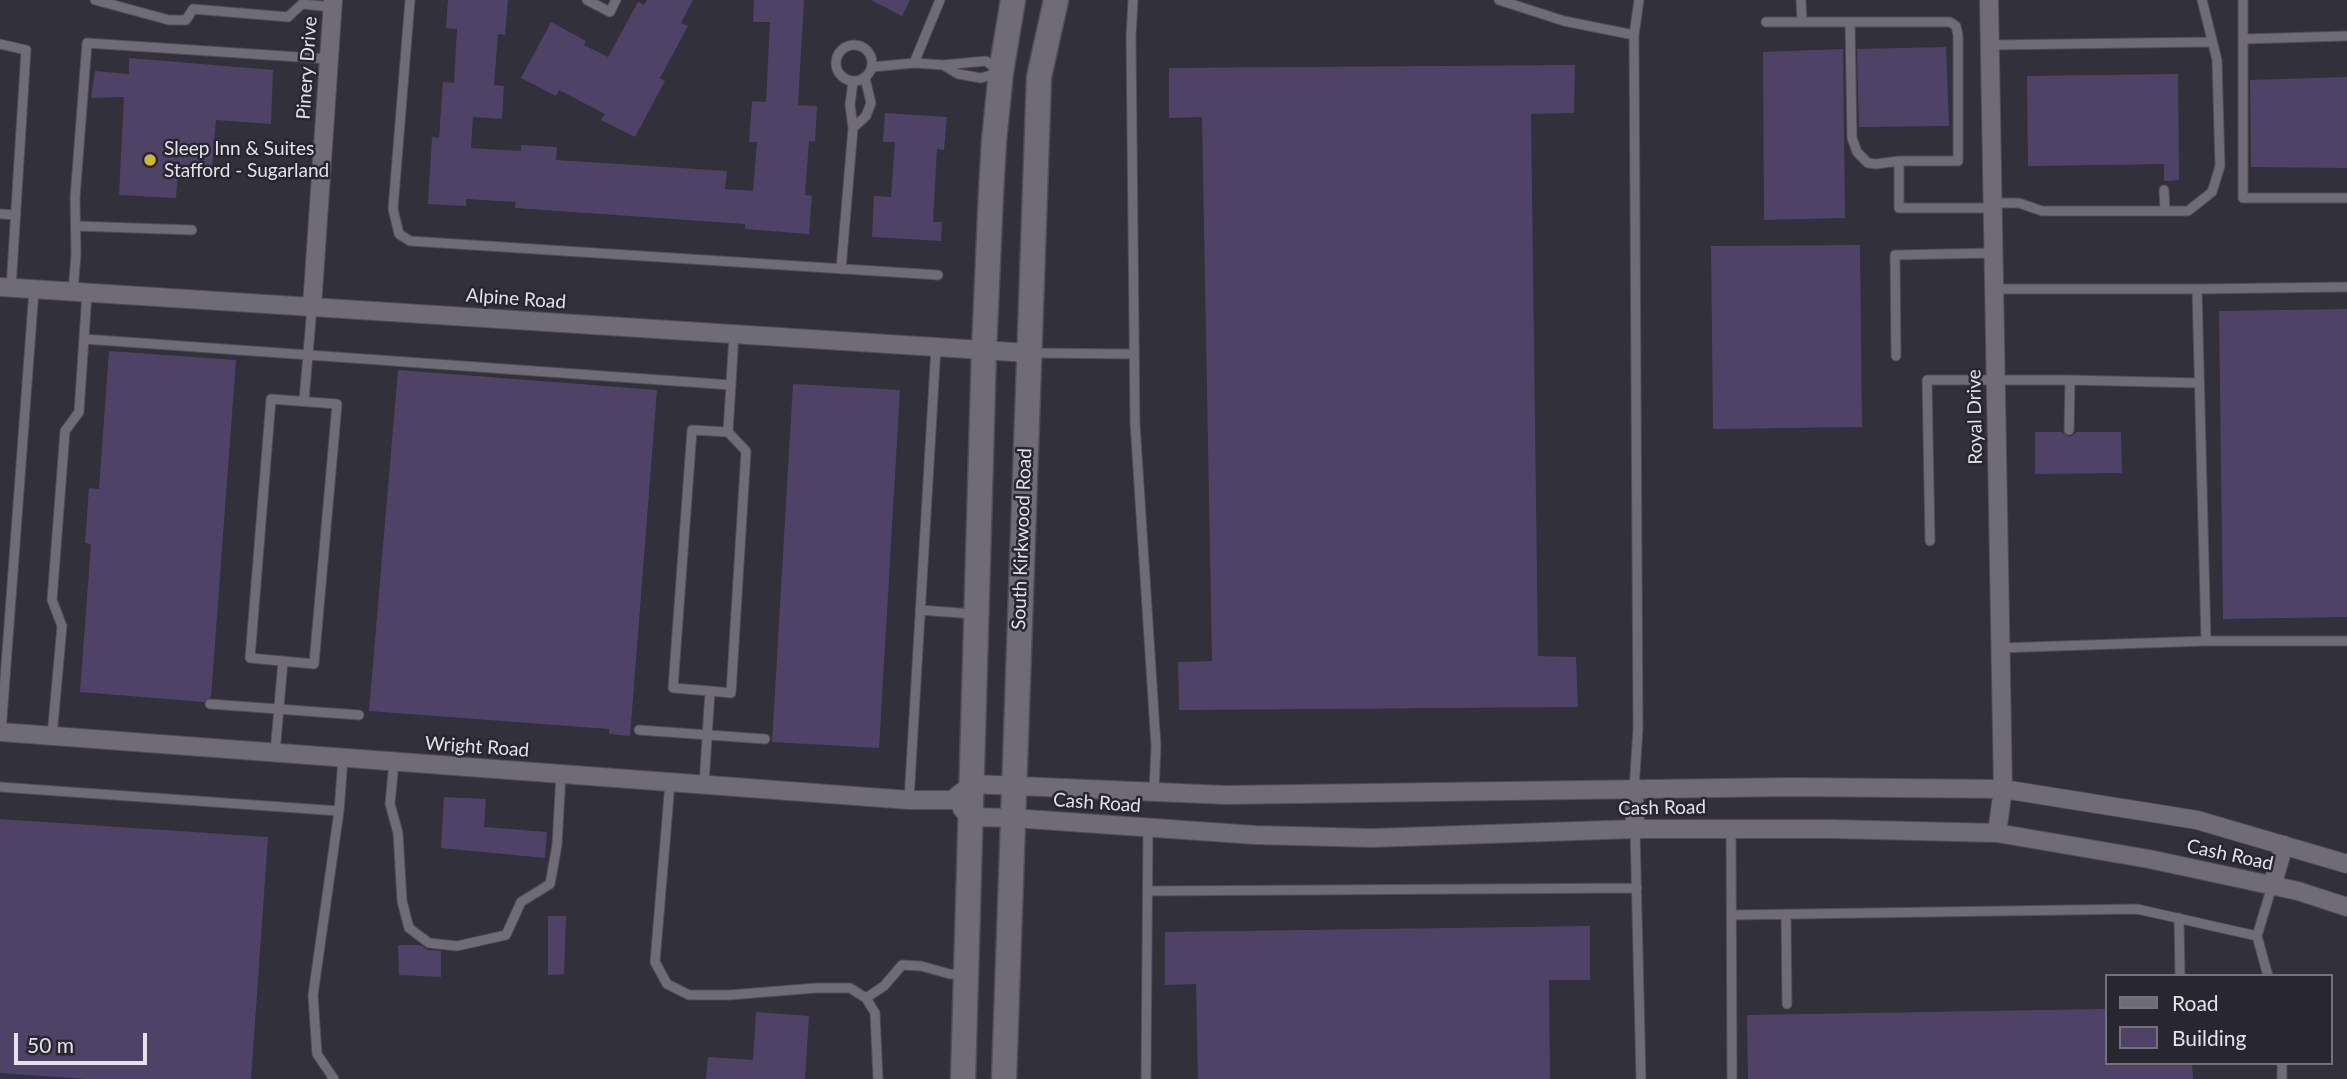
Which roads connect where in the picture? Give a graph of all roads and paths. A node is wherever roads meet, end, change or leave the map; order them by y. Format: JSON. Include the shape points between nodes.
{"nodes":[{"id":1,"x":95,"y":0,"type":"edge"},
{"id":2,"x":410,"y":0,"type":"edge"},
{"id":3,"x":587,"y":0,"type":"edge"},
{"id":4,"x":616,"y":0,"type":"edge"},
{"id":5,"x":940,"y":0,"type":"edge"},
{"id":6,"x":1013,"y":0,"type":"edge"},
{"id":7,"x":1056,"y":0,"type":"edge"},
{"id":8,"x":1133,"y":0,"type":"edge"},
{"id":9,"x":1499,"y":0,"type":"edge"},
{"id":10,"x":1639,"y":0,"type":"edge"},
{"id":11,"x":1801,"y":0,"type":"edge"},
{"id":12,"x":1989,"y":0,"type":"edge"},
{"id":13,"x":2202,"y":0,"type":"edge"},
{"id":14,"x":2244,"y":0,"type":"edge"},
{"id":15,"x":302,"y":2,"type":"edge"},
{"id":16,"x":332,"y":3,"type":"edge"},
{"id":17,"x":194,"y":4,"type":"edge"},
{"id":18,"x":1766,"y":22,"type":"dead end"},
{"id":19,"x":1802,"y":22,"type":"junction"},
{"id":20,"x":1850,"y":22,"type":"junction"},
{"id":21,"x":1634,"y":35,"type":"junction"},
{"id":22,"x":2347,"y":36,"type":"edge"},
{"id":23,"x":2243,"y":39,"type":"junction"},
{"id":24,"x":2211,"y":42,"type":"junction"},
{"id":25,"x":0,"y":44,"type":"edge"},
{"id":26,"x":1989,"y":45,"type":"junction"},
{"id":27,"x":329,"y":59,"type":"junction"},
{"id":28,"x":914,"y":63,"type":"junction"},
{"id":29,"x":943,"y":65,"type":"junction"},
{"id":30,"x":872,"y":67,"type":"junction"},
{"id":31,"x":1001,"y":72,"type":"junction"},
{"id":32,"x":1039,"y":77,"type":"junction"},
{"id":33,"x":865,"y":78,"type":"junction"},
{"id":34,"x":853,"y":81,"type":"junction"},
{"id":35,"x":853,"y":128,"type":"junction"},
{"id":36,"x":1899,"y":160,"type":"junction"},
{"id":37,"x":2164,"y":190,"type":"dead end"},
{"id":38,"x":2347,"y":198,"type":"edge"},
{"id":39,"x":1992,"y":205,"type":"junction"},
{"id":40,"x":2165,"y":211,"type":"junction"},
{"id":41,"x":0,"y":214,"type":"edge"},
{"id":42,"x":16,"y":215,"type":"junction"},
{"id":43,"x":76,"y":226,"type":"junction"},
{"id":44,"x":192,"y":230,"type":"dead end"},
{"id":45,"x":1993,"y":253,"type":"junction"},
{"id":46,"x":841,"y":269,"type":"junction"},
{"id":47,"x":938,"y":275,"type":"dead end"},
{"id":48,"x":2347,"y":286,"type":"edge"},
{"id":49,"x":6,"y":287,"type":"edge"},
{"id":50,"x":1994,"y":289,"type":"junction"},
{"id":51,"x":2197,"y":289,"type":"junction"},
{"id":52,"x":34,"y":290,"type":"junction"},
{"id":53,"x":80,"y":293,"type":"junction"},
{"id":54,"x":312,"y":307,"type":"junction"},
{"id":55,"x":734,"y":334,"type":"junction"},
{"id":56,"x":84,"y":339,"type":"junction"},
{"id":57,"x":936,"y":347,"type":"junction"},
{"id":58,"x":984,"y":350,"type":"junction"},
{"id":59,"x":1029,"y":353,"type":"junction"},
{"id":60,"x":1134,"y":354,"type":"junction"},
{"id":61,"x":308,"y":355,"type":"junction"},
{"id":62,"x":1896,"y":356,"type":"dead end"},
{"id":63,"x":1995,"y":379,"type":"junction"},
{"id":64,"x":2070,"y":380,"type":"junction"},
{"id":65,"x":2199,"y":383,"type":"junction"},
{"id":66,"x":731,"y":386,"type":"junction"},
{"id":67,"x":304,"y":401,"type":"junction"},
{"id":68,"x":2069,"y":430,"type":"dead end"},
{"id":69,"x":728,"y":432,"type":"junction"},
{"id":70,"x":1930,"y":541,"type":"dead end"},
{"id":71,"x":920,"y":610,"type":"junction"},
{"id":72,"x":976,"y":615,"type":"junction"},
{"id":73,"x":2206,"y":641,"type":"junction"},
{"id":74,"x":2347,"y":641,"type":"edge"},
{"id":75,"x":2000,"y":648,"type":"junction"},
{"id":76,"x":283,"y":661,"type":"junction"},
{"id":77,"x":710,"y":691,"type":"junction"},
{"id":78,"x":210,"y":704,"type":"dead end"},
{"id":79,"x":279,"y":709,"type":"junction"},
{"id":80,"x":359,"y":715,"type":"dead end"},
{"id":81,"x":639,"y":730,"type":"dead end"},
{"id":82,"x":1,"y":732,"type":"edge"},
{"id":83,"x":707,"y":735,"type":"junction"},
{"id":84,"x":52,"y":736,"type":"junction"},
{"id":85,"x":765,"y":739,"type":"dead end"},
{"id":86,"x":275,"y":753,"type":"junction"},
{"id":87,"x":343,"y":758,"type":"junction"},
{"id":88,"x":394,"y":762,"type":"junction"},
{"id":89,"x":561,"y":774,"type":"junction"},
{"id":90,"x":670,"y":783,"type":"junction"},
{"id":91,"x":972,"y":784,"type":"junction"},
{"id":92,"x":704,"y":785,"type":"junction"},
{"id":93,"x":1014,"y":785,"type":"junction"},
{"id":94,"x":0,"y":787,"type":"edge"},
{"id":95,"x":1634,"y":789,"type":"junction"},
{"id":96,"x":2003,"y":789,"type":"junction"},
{"id":97,"x":1154,"y":792,"type":"junction"},
{"id":98,"x":909,"y":800,"type":"junction"},
{"id":99,"x":952,"y":800,"type":"junction"},
{"id":100,"x":340,"y":811,"type":"junction"},
{"id":101,"x":970,"y":817,"type":"junction"},
{"id":102,"x":1013,"y":818,"type":"junction"},
{"id":103,"x":1148,"y":828,"type":"junction"},
{"id":104,"x":1635,"y":829,"type":"junction"},
{"id":105,"x":1731,"y":829,"type":"junction"},
{"id":106,"x":1997,"y":833,"type":"junction"},
{"id":107,"x":2284,"y":845,"type":"junction"},
{"id":108,"x":2347,"y":864,"type":"edge"},
{"id":109,"x":2272,"y":886,"type":"junction"},
{"id":110,"x":1637,"y":888,"type":"junction"},
{"id":111,"x":1148,"y":891,"type":"junction"},
{"id":112,"x":2347,"y":907,"type":"edge"},
{"id":113,"x":1786,"y":914,"type":"junction"},
{"id":114,"x":1732,"y":915,"type":"junction"},
{"id":115,"x":2179,"y":918,"type":"junction"},
{"id":116,"x":2257,"y":936,"type":"junction"},
{"id":117,"x":2180,"y":974,"type":"edge"},
{"id":118,"x":2267,"y":974,"type":"edge"},
{"id":119,"x":968,"y":975,"type":"junction"},
{"id":120,"x":866,"y":998,"type":"junction"},
{"id":121,"x":1787,"y":1004,"type":"dead end"},
{"id":122,"x":334,"y":1079,"type":"edge"},
{"id":123,"x":878,"y":1079,"type":"edge"},
{"id":124,"x":963,"y":1079,"type":"edge"},
{"id":125,"x":1004,"y":1079,"type":"edge"},
{"id":126,"x":1146,"y":1079,"type":"edge"},
{"id":127,"x":1641,"y":1079,"type":"edge"},
{"id":128,"x":1732,"y":1079,"type":"edge"}],
"edges":[{"from":1,"to":17,"type":"lane","via":[[169,20],[186,20]]},
{"from":2,"to":46,"type":"lane","via":[[393,209],[399,234],[410,241]]},
{"from":3,"to":4,"type":"lane","via":[[610,12]]},
{"from":5,"to":28,"type":"lane"},
{"from":6,"to":31,"type":"main road"},
{"from":7,"to":32,"type":"main road","name":"South Kirkwood Road"},
{"from":8,"to":60,"type":"lane"},
{"from":9,"to":21,"type":"lane","via":[[1564,21]]},
{"from":10,"to":21,"type":"lane"},
{"from":11,"to":19,"type":"lane"},
{"from":12,"to":26,"type":"street","name":"Royal Drive"},
{"from":13,"to":24,"type":"lane"},
{"from":14,"to":23,"type":"lane"},
{"from":15,"to":16,"type":"lane"},
{"from":15,"to":17,"type":"lane","via":[[288,17]]},
{"from":16,"to":27,"type":"street","name":"Pinery Drive"},
{"from":18,"to":19,"type":"lane"},
{"from":19,"to":20,"type":"lane"},
{"from":20,"to":36,"type":"lane","via":[[1852,138],[1868,163]]},
{"from":20,"to":36,"type":"lane","via":[[1950,22],[1956,26],[1958,160]]},
{"from":21,"to":95,"type":"lane","via":[[1638,729]]},
{"from":22,"to":23,"type":"lane"},
{"from":23,"to":38,"type":"lane","via":[[2243,198]]},
{"from":24,"to":26,"type":"lane"},
{"from":24,"to":40,"type":"lane","via":[[2217,60],[2217,180],[2212,192],[2188,211]]},
{"from":25,"to":42,"type":"lane","via":[[26,50]]},
{"from":26,"to":39,"type":"street","name":"Royal Drive"},
{"from":27,"to":43,"type":"lane","via":[[87,43]]},
{"from":27,"to":54,"type":"street","name":"Pinery Drive"},
{"from":28,"to":29,"type":"lane"},
{"from":28,"to":30,"type":"lane"},
{"from":29,"to":31,"type":"lane","via":[[985,61]]},
{"from":29,"to":31,"type":"lane","via":[[958,74],[981,78]]},
{"from":30,"to":33,"type":"lane"},
{"from":30,"to":34,"type":"lane","via":[[864,48],[843,48],[836,65],[841,76]]},
{"from":31,"to":32,"type":"main road"},
{"from":31,"to":58,"type":"main road"},
{"from":32,"to":59,"type":"main road","name":"South Kirkwood Road"},
{"from":33,"to":34,"type":"lane"},
{"from":33,"to":35,"type":"lane","via":[[871,103],[866,116]]},
{"from":34,"to":35,"type":"lane"},
{"from":35,"to":46,"type":"lane"},
{"from":36,"to":39,"type":"lane","via":[[1899,208]]},
{"from":37,"to":40,"type":"lane"},
{"from":39,"to":40,"type":"lane","via":[[2019,203],[2042,211]]},
{"from":39,"to":45,"type":"street","name":"Royal Drive"},
{"from":41,"to":42,"type":"lane"},
{"from":42,"to":49,"type":"lane"},
{"from":43,"to":44,"type":"lane"},
{"from":43,"to":53,"type":"lane"},
{"from":45,"to":50,"type":"street","name":"Royal Drive"},
{"from":45,"to":62,"type":"lane","via":[[1895,255]]},
{"from":46,"to":47,"type":"lane"},
{"from":48,"to":51,"type":"lane"},
{"from":49,"to":52,"type":"street","name":"Alpine Road"},
{"from":50,"to":51,"type":"lane"},
{"from":50,"to":63,"type":"street","name":"Royal Drive"},
{"from":51,"to":65,"type":"lane"},
{"from":52,"to":53,"type":"street","name":"Alpine Road"},
{"from":52,"to":82,"type":"lane"},
{"from":53,"to":54,"type":"street","name":"Alpine Road"},
{"from":53,"to":56,"type":"lane"},
{"from":54,"to":55,"type":"street","name":"Alpine Road"},
{"from":54,"to":61,"type":"lane"},
{"from":55,"to":57,"type":"street","name":"Alpine Road"},
{"from":55,"to":66,"type":"lane"},
{"from":56,"to":61,"type":"lane"},
{"from":56,"to":84,"type":"lane","via":[[79,412],[65,431],[52,600],[62,626]]},
{"from":57,"to":58,"type":"street","name":"Alpine Road"},
{"from":57,"to":71,"type":"lane"},
{"from":58,"to":59,"type":"street","name":"Alpine Road"},
{"from":58,"to":72,"type":"main road"},
{"from":59,"to":60,"type":"lane"},
{"from":59,"to":93,"type":"main road","name":"South Kirkwood Road"},
{"from":60,"to":97,"type":"lane","via":[[1156,746]]},
{"from":61,"to":66,"type":"lane"},
{"from":61,"to":67,"type":"lane"},
{"from":63,"to":64,"type":"lane"},
{"from":63,"to":70,"type":"lane","via":[[1927,380]]},
{"from":63,"to":75,"type":"street","name":"Royal Drive"},
{"from":64,"to":65,"type":"lane"},
{"from":64,"to":68,"type":"lane"},
{"from":65,"to":73,"type":"lane"},
{"from":66,"to":69,"type":"lane"},
{"from":67,"to":76,"type":"lane","via":[[337,404],[314,664]]},
{"from":67,"to":76,"type":"lane","via":[[271,399],[251,645],[250,658]]},
{"from":69,"to":77,"type":"lane","via":[[746,451],[731,693]]},
{"from":69,"to":77,"type":"lane","via":[[692,430],[673,688]]},
{"from":71,"to":72,"type":"lane"},
{"from":71,"to":98,"type":"lane"},
{"from":72,"to":91,"type":"main road"},
{"from":73,"to":74,"type":"lane"},
{"from":73,"to":75,"type":"lane"},
{"from":75,"to":96,"type":"street","name":"Royal Drive"},
{"from":76,"to":79,"type":"lane"},
{"from":77,"to":83,"type":"lane"},
{"from":78,"to":79,"type":"lane"},
{"from":79,"to":80,"type":"lane"},
{"from":79,"to":86,"type":"lane"},
{"from":81,"to":83,"type":"lane"},
{"from":82,"to":84,"type":"street","name":"Wright Road"},
{"from":83,"to":85,"type":"lane"},
{"from":83,"to":92,"type":"lane"},
{"from":84,"to":86,"type":"street","name":"Wright Road"},
{"from":86,"to":87,"type":"street","name":"Wright Road"},
{"from":87,"to":88,"type":"street","name":"Wright Road"},
{"from":87,"to":100,"type":"lane"},
{"from":88,"to":89,"type":"street","name":"Wright Road"},
{"from":88,"to":89,"type":"lane","via":[[390,804],[398,833],[402,901],[409,928],[429,943],[457,946],[506,935],[521,902],[550,884]]},
{"from":89,"to":90,"type":"street","name":"Wright Road"},
{"from":90,"to":92,"type":"street","name":"Wright Road"},
{"from":90,"to":120,"type":"lane","via":[[655,962],[667,984],[689,995],[849,988]]},
{"from":91,"to":93,"type":"street"},
{"from":91,"to":99,"type":"street"},
{"from":91,"to":101,"type":"main road"},
{"from":92,"to":98,"type":"street","name":"Wright Road"},
{"from":93,"to":97,"type":"street","name":"Cash Road"},
{"from":93,"to":102,"type":"main road","name":"South Kirkwood Road"},
{"from":94,"to":100,"type":"lane"},
{"from":95,"to":96,"type":"street","name":"Cash Road"},
{"from":95,"to":97,"type":"street","name":"Cash Road"},
{"from":95,"to":104,"type":"street"},
{"from":96,"to":106,"type":"street","name":"Royal Drive"},
{"from":96,"to":107,"type":"street","name":"Cash Road","via":[[2197,820]]},
{"from":98,"to":99,"type":"street","name":"Wright Road"},
{"from":99,"to":101,"type":"street"},
{"from":100,"to":122,"type":"lane","via":[[313,995],[317,1054]]},
{"from":101,"to":102,"type":"street","name":"Cash Road"},
{"from":101,"to":119,"type":"main road"},
{"from":102,"to":103,"type":"street","name":"Cash Road"},
{"from":102,"to":125,"type":"main road","name":"South Kirkwood Road"},
{"from":103,"to":104,"type":"street","name":"Cash Road","via":[[1372,838]]},
{"from":103,"to":111,"type":"lane"},
{"from":104,"to":105,"type":"street","name":"Cash Road"},
{"from":104,"to":110,"type":"lane"},
{"from":105,"to":106,"type":"street","name":"Cash Road"},
{"from":105,"to":114,"type":"lane"},
{"from":106,"to":109,"type":"street","name":"Cash Road"},
{"from":107,"to":108,"type":"street","name":"Cash Road"},
{"from":107,"to":109,"type":"street"},
{"from":109,"to":112,"type":"street","name":"Cash Road"},
{"from":109,"to":116,"type":"lane"},
{"from":110,"to":111,"type":"lane"},
{"from":110,"to":127,"type":"lane"},
{"from":111,"to":126,"type":"lane"},
{"from":113,"to":114,"type":"lane"},
{"from":113,"to":115,"type":"lane","via":[[2137,909]]},
{"from":113,"to":121,"type":"lane"},
{"from":114,"to":128,"type":"lane"},
{"from":115,"to":116,"type":"lane"},
{"from":115,"to":117,"type":"lane"},
{"from":116,"to":118,"type":"lane"},
{"from":119,"to":120,"type":"lane","via":[[902,965]]},
{"from":119,"to":124,"type":"main road"},
{"from":120,"to":123,"type":"lane","via":[[875,1013]]}]}
